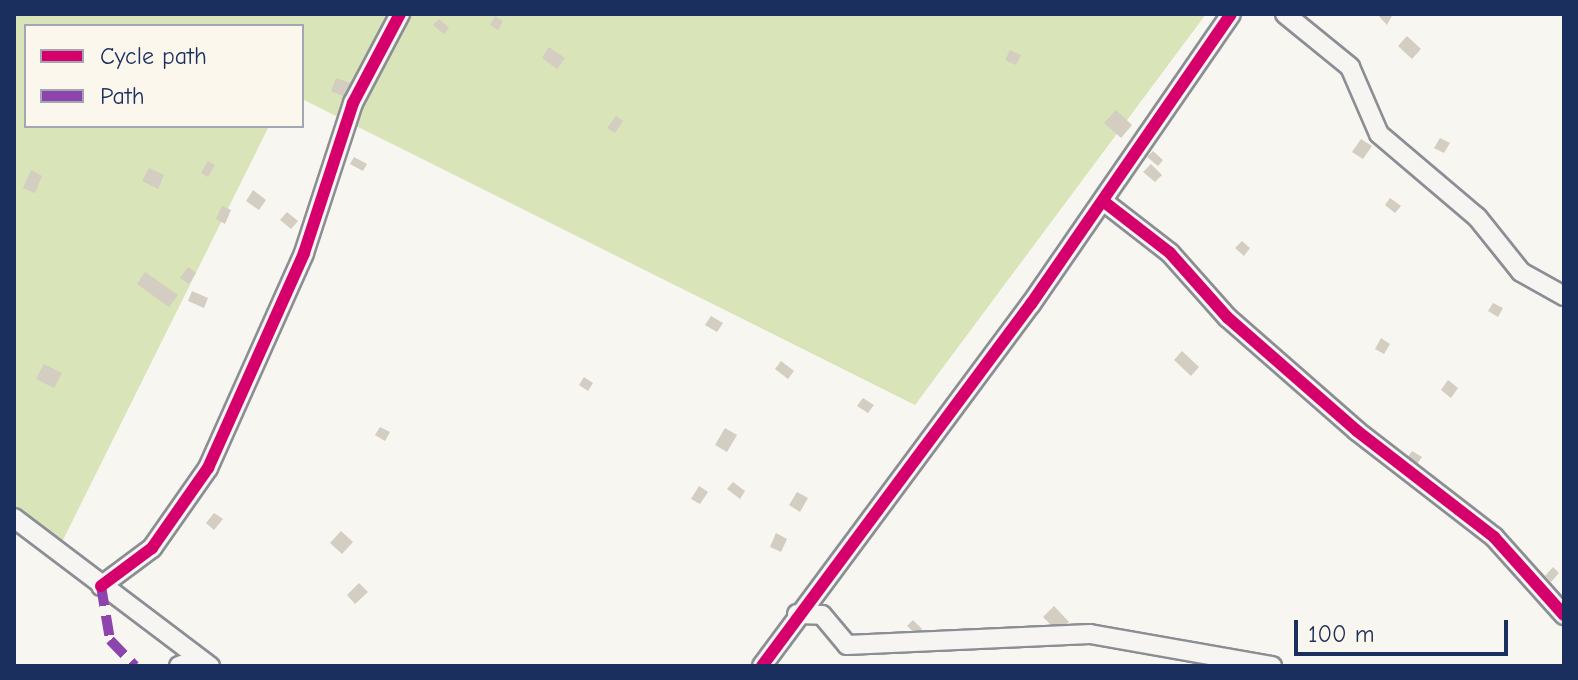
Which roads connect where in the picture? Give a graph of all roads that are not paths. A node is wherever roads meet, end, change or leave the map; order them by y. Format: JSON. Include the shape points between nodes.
{"nodes":[{"id":1,"x":400,"y":14,"type":"edge"},
{"id":2,"x":1231,"y":14,"type":"edge"},
{"id":3,"x":1285,"y":14,"type":"edge"},
{"id":4,"x":1103,"y":201,"type":"junction"},
{"id":5,"x":1564,"y":296,"type":"edge"},
{"id":6,"x":14,"y":518,"type":"edge"},
{"id":7,"x":101,"y":586,"type":"junction"},
{"id":8,"x":797,"y":614,"type":"junction"},
{"id":9,"x":1564,"y":615,"type":"edge"},
{"id":10,"x":204,"y":662,"type":"edge"},
{"id":11,"x":179,"y":666,"type":"edge"},
{"id":12,"x":762,"y":666,"type":"edge"},
{"id":13,"x":1272,"y":666,"type":"edge"}],
"edges":[{"from":1,"to":7,"type":"street","via":[[353,103],[304,253],[208,468],[152,548]]},
{"from":2,"to":4,"type":"street"},
{"from":3,"to":5,"type":"street","via":[[1350,67],[1379,134],[1477,217],[1521,272]]},
{"from":4,"to":8,"type":"street"},
{"from":4,"to":9,"type":"street","via":[[1170,253],[1228,318],[1357,431],[1494,537]]},
{"from":6,"to":7,"type":"street"},
{"from":7,"to":10,"type":"street"},
{"from":8,"to":12,"type":"street"},
{"from":8,"to":13,"type":"street","via":[[822,615],[847,645],[1090,634]]},
{"from":10,"to":11,"type":"street"}]}
